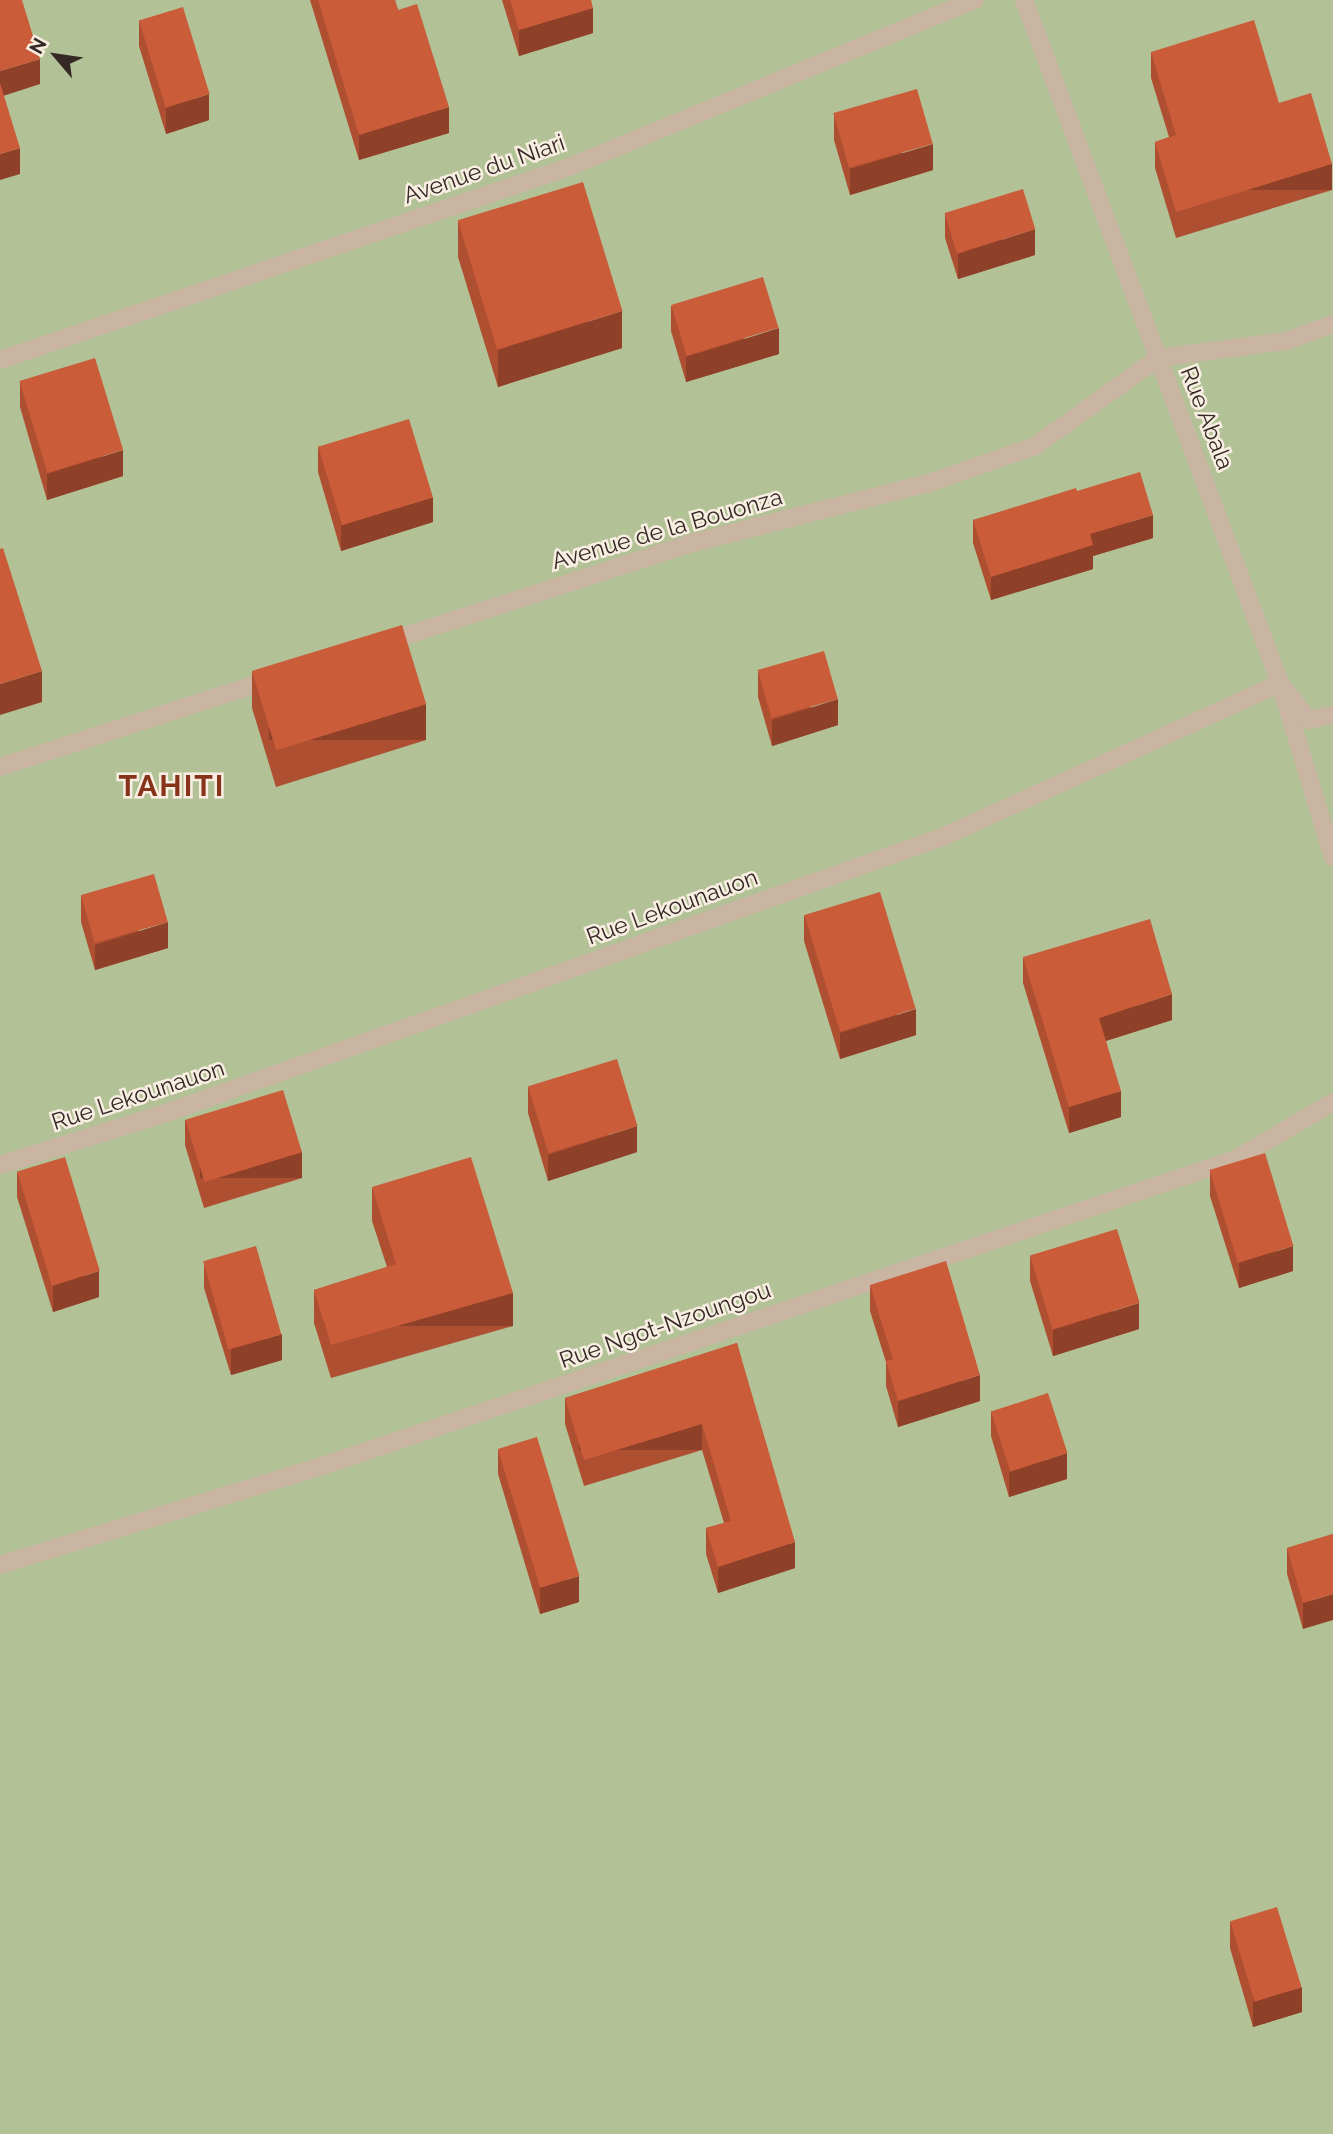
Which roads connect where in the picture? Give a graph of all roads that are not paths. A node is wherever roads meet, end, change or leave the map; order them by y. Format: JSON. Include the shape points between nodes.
{"nodes":[{"id":1,"x":975,"y":0,"type":"edge"},
{"id":2,"x":1024,"y":0,"type":"edge"},
{"id":3,"x":1333,"y":324,"type":"edge"},
{"id":4,"x":1158,"y":359,"type":"junction"},
{"id":5,"x":0,"y":360,"type":"edge"},
{"id":6,"x":371,"y":647,"type":"edge"},
{"id":7,"x":291,"y":673,"type":"edge"},
{"id":8,"x":1280,"y":683,"type":"junction"},
{"id":9,"x":1333,"y":715,"type":"edge"},
{"id":10,"x":0,"y":767,"type":"edge"},
{"id":11,"x":1333,"y":857,"type":"edge"},
{"id":12,"x":1333,"y":1102,"type":"edge"},
{"id":13,"x":0,"y":1165,"type":"edge"},
{"id":14,"x":0,"y":1565,"type":"edge"}],
"edges":[{"from":1,"to":5,"type":"street","name":"Avenue du Niari","via":[[569,167]]},
{"from":2,"to":4,"type":"street","name":"Rue Abala"},
{"from":3,"to":4,"type":"street","name":"Avenue de la Bouonza","via":[[1286,341]]},
{"from":4,"to":6,"type":"street","name":"Avenue de la Bouonza","via":[[1035,446],[929,483],[689,544]]},
{"from":4,"to":8,"type":"street","name":"Rue Abala"},
{"from":7,"to":10,"type":"street"},
{"from":8,"to":9,"type":"street","via":[[1309,720]]},
{"from":8,"to":11,"type":"street","name":"Rue Abala"},
{"from":8,"to":13,"type":"street","name":"Rue Lekounauon","via":[[945,836],[169,1112]]},
{"from":12,"to":14,"type":"street","name":"Rue Ngot-Nzoungou","via":[[1236,1159],[328,1464]]}]}
